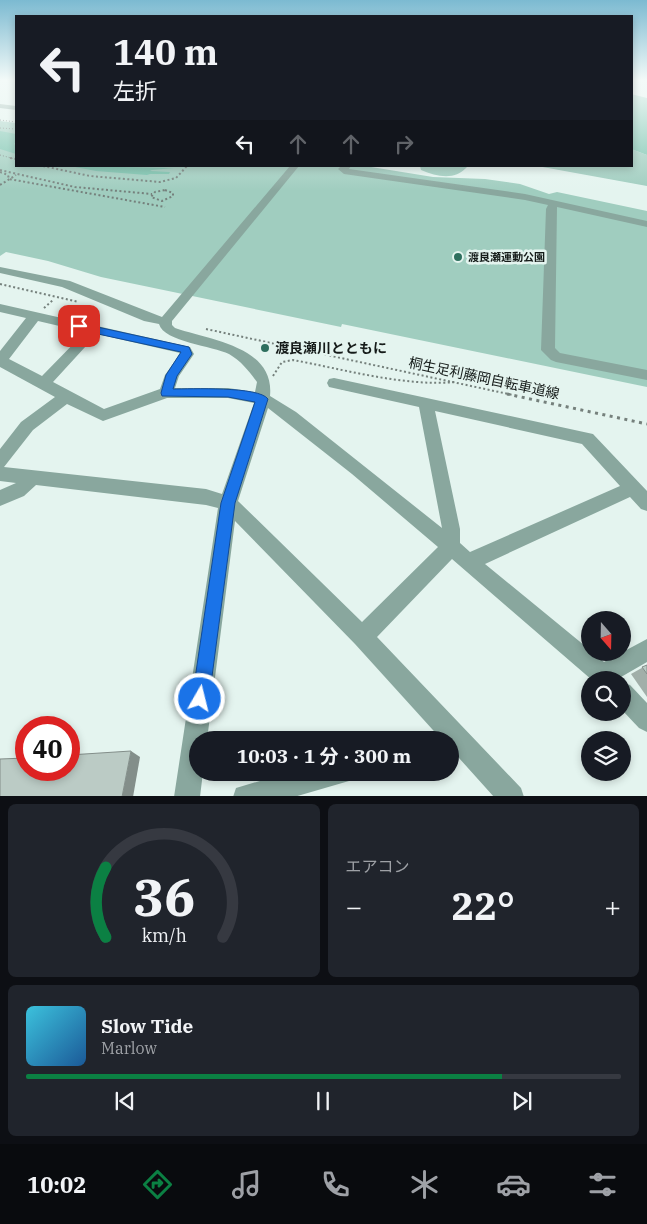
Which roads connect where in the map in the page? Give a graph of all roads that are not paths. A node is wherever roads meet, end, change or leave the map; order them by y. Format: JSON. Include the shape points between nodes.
{"nodes":[{"id":1,"x":294,"y":167,"type":"edge"},
{"id":2,"x":346,"y":167,"type":"edge"},
{"id":3,"x":554,"y":204,"type":"junction"},
{"id":4,"x":647,"y":224,"type":"edge"},
{"id":5,"x":0,"y":270,"type":"edge"},
{"id":6,"x":0,"y":308,"type":"edge"},
{"id":7,"x":40,"y":312,"type":"junction"},
{"id":8,"x":166,"y":320,"type":"junction"},
{"id":9,"x":94,"y":330,"type":"junction"},
{"id":10,"x":0,"y":361,"type":"edge"},
{"id":11,"x":647,"y":375,"type":"edge"},
{"id":12,"x":334,"y":383,"type":"dead end"},
{"id":13,"x":43,"y":384,"type":"junction"},
{"id":14,"x":166,"y":393,"type":"junction"},
{"id":15,"x":66,"y":397,"type":"junction"},
{"id":16,"x":262,"y":399,"type":"junction"},
{"id":17,"x":426,"y":405,"type":"junction"},
{"id":18,"x":0,"y":462,"type":"edge"},
{"id":19,"x":0,"y":474,"type":"edge"},
{"id":20,"x":32,"y":478,"type":"junction"},
{"id":21,"x":633,"y":488,"type":"junction"},
{"id":22,"x":0,"y":498,"type":"edge"},
{"id":23,"x":228,"y":503,"type":"junction"},
{"id":24,"x":647,"y":503,"type":"edge"},
{"id":25,"x":451,"y":547,"type":"junction"},
{"id":26,"x":468,"y":562,"type":"junction"},
{"id":27,"x":362,"y":637,"type":"junction"},
{"id":28,"x":647,"y":650,"type":"edge"},
{"id":29,"x":599,"y":671,"type":"edge"},
{"id":30,"x":611,"y":671,"type":"edge"},
{"id":31,"x":631,"y":703,"type":"edge"},
{"id":32,"x":647,"y":720,"type":"edge"},
{"id":33,"x":446,"y":731,"type":"edge"},
{"id":34,"x":459,"y":745,"type":"edge"},
{"id":35,"x":304,"y":781,"type":"edge"},
{"id":36,"x":187,"y":796,"type":"edge"},
{"id":37,"x":245,"y":796,"type":"edge"},
{"id":38,"x":512,"y":796,"type":"edge"}],
"edges":[{"from":1,"to":8,"type":"street"},
{"from":2,"to":3,"type":"street","via":[[344,171],[526,197]]},
{"from":3,"to":4,"type":"street"},
{"from":3,"to":11,"type":"street","via":[[551,209],[548,350],[556,357]]},
{"from":5,"to":8,"type":"street","via":[[66,284],[149,318]]},
{"from":6,"to":7,"type":"street"},
{"from":7,"to":9,"type":"street"},
{"from":7,"to":10,"type":"street"},
{"from":8,"to":16,"type":"street","via":[[166,328],[170,331],[226,347],[246,358],[264,382]]},
{"from":9,"to":13,"type":"street"},
{"from":9,"to":14,"type":"street","via":[[186,350]]},
{"from":10,"to":13,"type":"street"},
{"from":12,"to":17,"type":"street"},
{"from":13,"to":15,"type":"street"},
{"from":14,"to":15,"type":"street","via":[[104,415]]},
{"from":14,"to":16,"type":"street","via":[[228,393]]},
{"from":15,"to":18,"type":"street","via":[[27,426]]},
{"from":16,"to":23,"type":"street"},
{"from":16,"to":25,"type":"street","via":[[291,416]]},
{"from":17,"to":21,"type":"street","via":[[587,438]]},
{"from":17,"to":25,"type":"street","via":[[451,528]]},
{"from":19,"to":20,"type":"street"},
{"from":20,"to":22,"type":"street","via":[[20,490]]},
{"from":20,"to":23,"type":"street","via":[[206,497]]},
{"from":21,"to":24,"type":"street"},
{"from":21,"to":26,"type":"street"},
{"from":23,"to":27,"type":"street"},
{"from":23,"to":36,"type":"street"},
{"from":25,"to":26,"type":"street"},
{"from":25,"to":27,"type":"street"},
{"from":26,"to":29,"type":"street"},
{"from":27,"to":33,"type":"street"},
{"from":28,"to":30,"type":"street"},
{"from":31,"to":32,"type":"street"},
{"from":34,"to":38,"type":"street"},
{"from":35,"to":37,"type":"street"}]}
